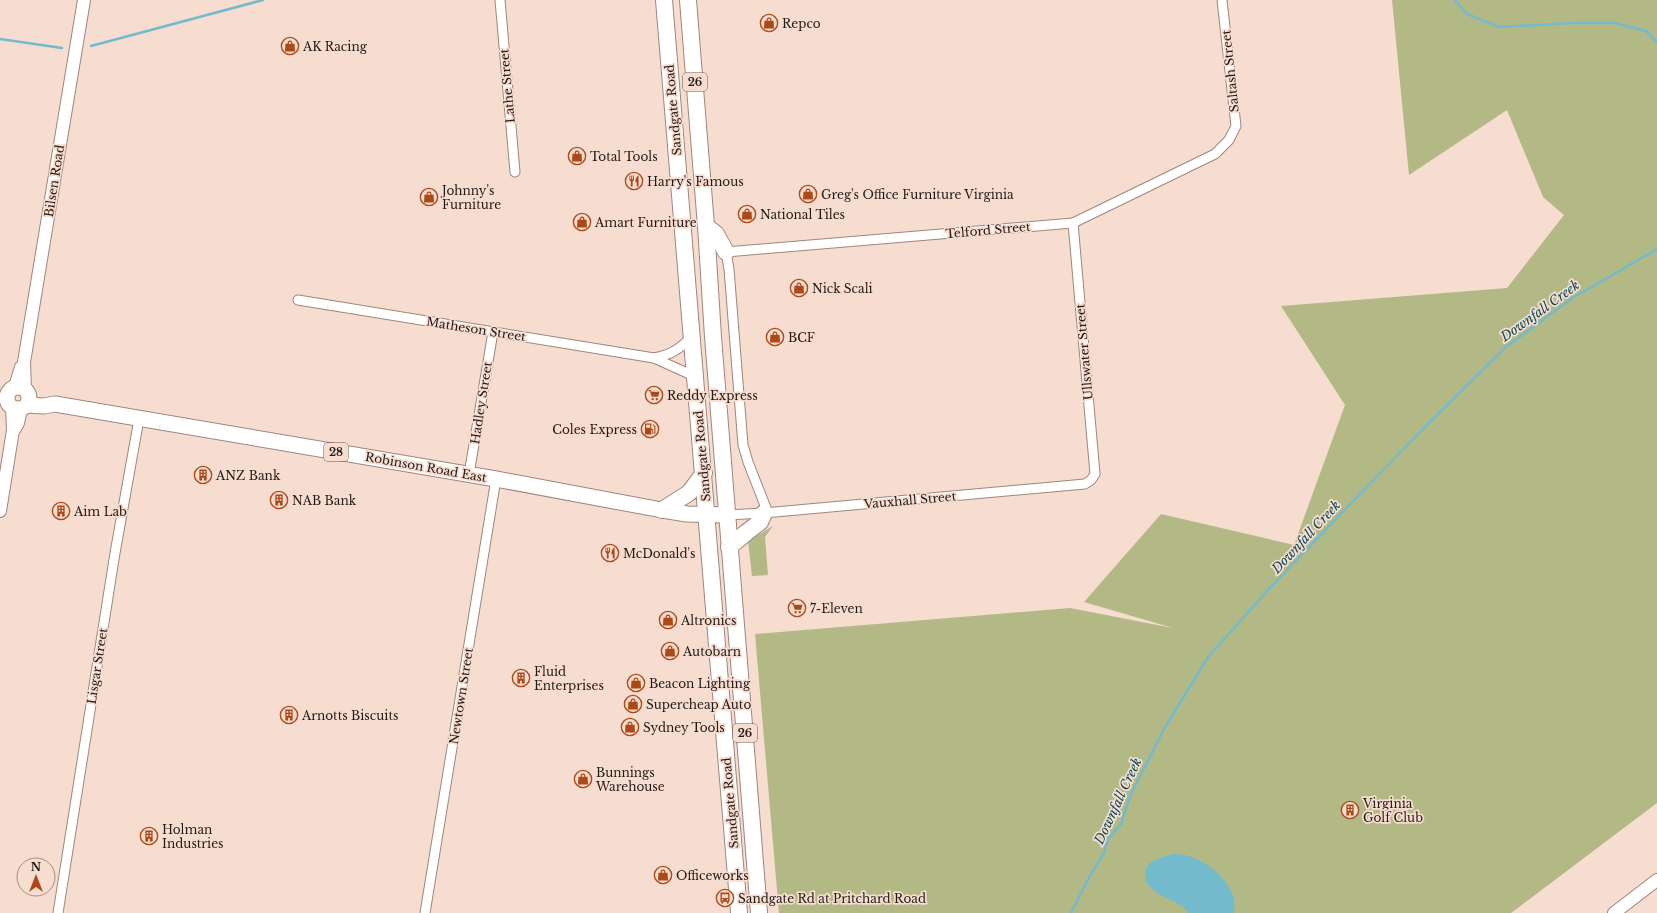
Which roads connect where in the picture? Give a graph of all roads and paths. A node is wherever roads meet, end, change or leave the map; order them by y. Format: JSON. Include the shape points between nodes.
{"nodes":[{"id":1,"x":84,"y":0,"type":"edge"},
{"id":2,"x":500,"y":0,"type":"edge"},
{"id":3,"x":664,"y":0,"type":"edge"},
{"id":4,"x":688,"y":0,"type":"edge"},
{"id":5,"x":1222,"y":0,"type":"edge"},
{"id":6,"x":1229,"y":140,"type":"joint"},
{"id":7,"x":515,"y":172,"type":"dead end"},
{"id":8,"x":1073,"y":223,"type":"junction"},
{"id":9,"x":706,"y":226,"type":"junction"},
{"id":10,"x":726,"y":252,"type":"junction"},
{"id":11,"x":298,"y":300,"type":"dead end"},
{"id":12,"x":492,"y":332,"type":"junction"},
{"id":13,"x":693,"y":336,"type":"junction"},
{"id":14,"x":654,"y":358,"type":"junction"},
{"id":15,"x":696,"y":377,"type":"junction"},
{"id":16,"x":14,"y":398,"type":"edge"},
{"id":17,"x":139,"y":419,"type":"junction"},
{"id":18,"x":704,"y":473,"type":"junction"},
{"id":19,"x":469,"y":474,"type":"junction"},
{"id":20,"x":496,"y":479,"type":"junction"},
{"id":21,"x":1091,"y":480,"type":"joint"},
{"id":22,"x":662,"y":510,"type":"junction"},
{"id":23,"x":0,"y":512,"type":"edge"},
{"id":24,"x":766,"y":513,"type":"junction"},
{"id":25,"x":707,"y":515,"type":"junction"},
{"id":26,"x":727,"y":515,"type":"junction"},
{"id":27,"x":730,"y":548,"type":"junction"},
{"id":28,"x":1657,"y":880,"type":"edge"},
{"id":29,"x":58,"y":913,"type":"edge"},
{"id":30,"x":425,"y":913,"type":"edge"},
{"id":31,"x":740,"y":913,"type":"edge"},
{"id":32,"x":759,"y":913,"type":"edge"},
{"id":33,"x":1614,"y":913,"type":"edge"}],
"edges":[{"from":1,"to":16,"type":"street","name":"Bilsen Road","via":[[24,362],[20,368]]},
{"from":2,"to":7,"type":"street","name":"Lathe Street"},
{"from":3,"to":13,"type":"highway","name":"Sandgate Road","number":"26"},
{"from":4,"to":9,"type":"highway","name":"Sandgate Road","number":"26"},
{"from":5,"to":6,"type":"street","name":"Saltash Street","via":[[1236,126]]},
{"from":6,"to":8,"type":"street","name":"Telford Street","via":[[1215,154]]},
{"from":8,"to":10,"type":"street","name":"Telford Street"},
{"from":8,"to":21,"type":"street","name":"Ullswater Street","via":[[1095,474]]},
{"from":9,"to":10,"type":"highway","via":[[716,234]]},
{"from":9,"to":26,"type":"highway","name":"Sandgate Road","number":"26"},
{"from":10,"to":24,"type":"street","via":[[743,445]]},
{"from":11,"to":12,"type":"street","name":"Matheson Street"},
{"from":12,"to":14,"type":"street","name":"Matheson Street"},
{"from":12,"to":19,"type":"street","name":"Hadley Street"},
{"from":13,"to":14,"type":"street","name":"Matheson Street","via":[[675,352]]},
{"from":13,"to":15,"type":"highway","name":"Sandgate Road","number":"26"},
{"from":14,"to":15,"type":"street","name":"Matheson Street"},
{"from":15,"to":18,"type":"highway","name":"Sandgate Road","number":"26"},
{"from":16,"to":17,"type":"main road","name":"Robinson Road East","number":"28","via":[[47,399],[55,404]]},
{"from":16,"to":23,"type":"street","name":"Bilsen Road","via":[[18,423],[13,430]]},
{"from":17,"to":19,"type":"main road","name":"Robinson Road East","number":"28"},
{"from":17,"to":29,"type":"street","name":"Lisgar Street"},
{"from":18,"to":22,"type":"highway","via":[[689,492]]},
{"from":18,"to":25,"type":"highway","name":"Sandgate Road","number":"26"},
{"from":19,"to":20,"type":"main road","name":"Robinson Road East","number":"28"},
{"from":20,"to":22,"type":"main road","name":"Robinson Road East","number":"28"},
{"from":20,"to":30,"type":"street","name":"Newtown Street"},
{"from":21,"to":24,"type":"street","name":"Vauxhall Street","via":[[1085,484]]},
{"from":22,"to":25,"type":"main road","name":"Robinson Road East","number":"28"},
{"from":24,"to":26,"type":"street","name":"Vauxhall Street"},
{"from":24,"to":27,"type":"highway","via":[[760,522]]},
{"from":25,"to":26,"type":"main road","name":"Robinson Road East","number":"28"},
{"from":25,"to":31,"type":"highway","name":"Sandgate Road","number":"26"},
{"from":26,"to":27,"type":"highway","name":"Sandgate Road","number":"26"},
{"from":27,"to":32,"type":"highway","name":"Sandgate Road","number":"26"},
{"from":28,"to":33,"type":"street"}]}
